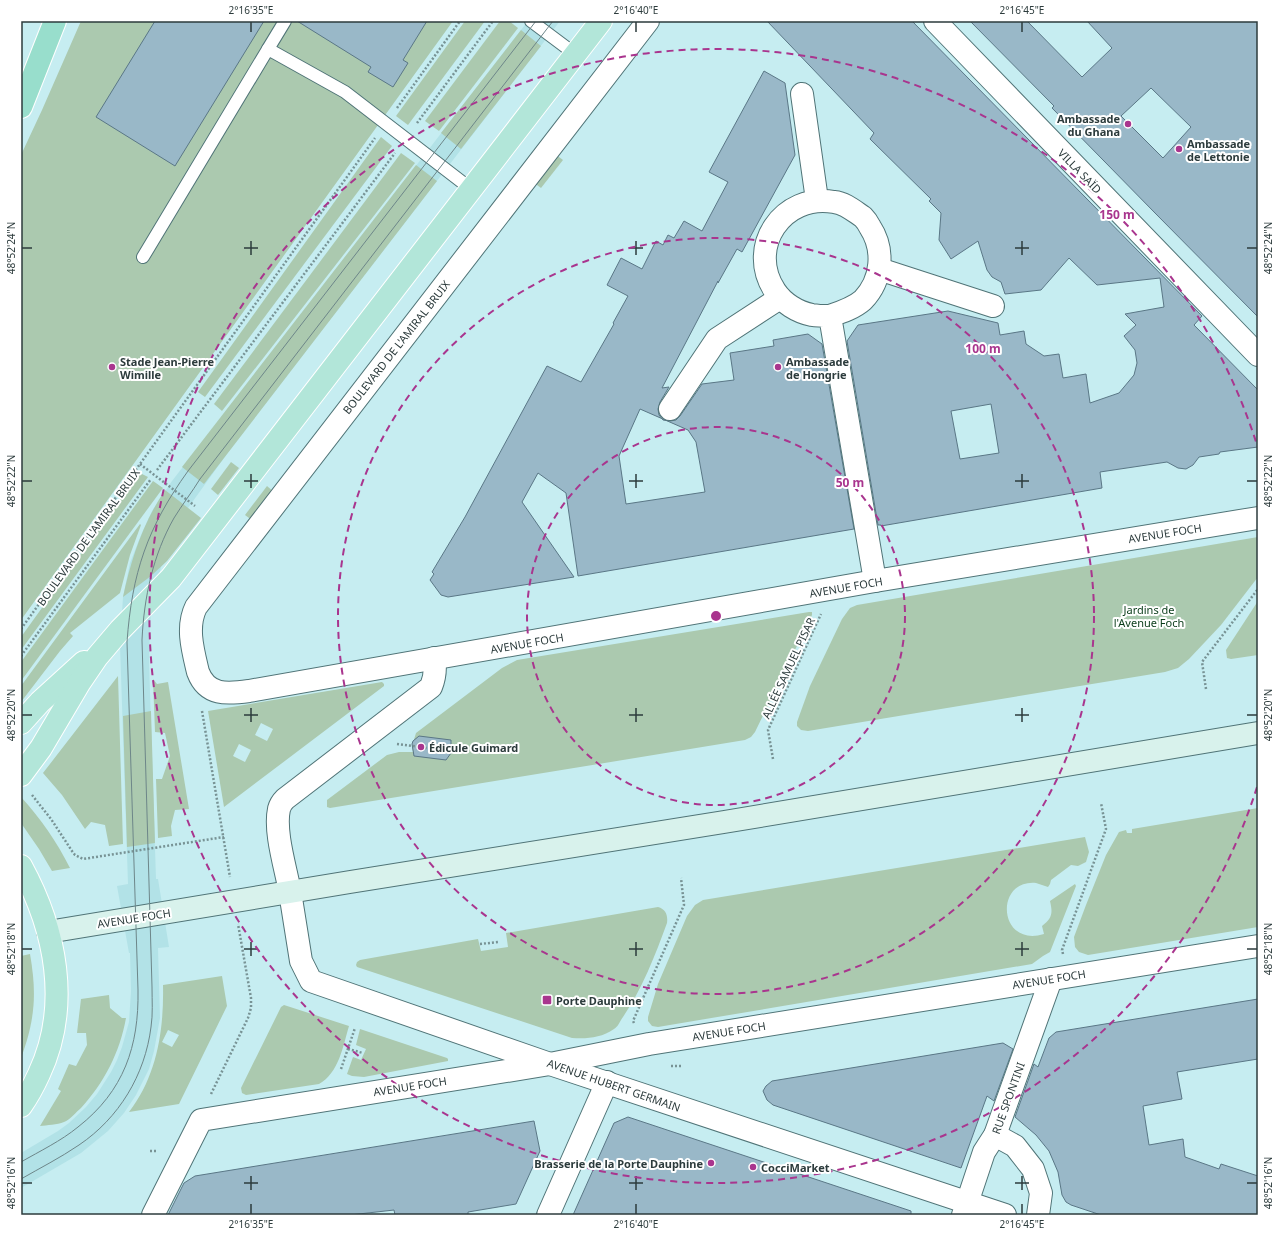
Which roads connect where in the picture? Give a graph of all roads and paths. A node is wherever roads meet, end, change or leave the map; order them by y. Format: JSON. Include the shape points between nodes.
{"nodes":[{"id":1,"x":55,"y":21,"type":"edge"},
{"id":2,"x":285,"y":21,"type":"edge"},
{"id":3,"x":460,"y":21,"type":"edge"},
{"id":4,"x":493,"y":21,"type":"edge"},
{"id":5,"x":531,"y":21,"type":"edge"},
{"id":6,"x":601,"y":21,"type":"edge"},
{"id":7,"x":648,"y":21,"type":"edge"},
{"id":8,"x":935,"y":21,"type":"edge"},
{"id":9,"x":268,"y":48,"type":"junction"},
{"id":10,"x":575,"y":54,"type":"junction"},
{"id":11,"x":802,"y":94,"type":"dead end"},
{"id":12,"x":21,"y":107,"type":"edge"},
{"id":13,"x":385,"y":124,"type":"junction"},
{"id":14,"x":405,"y":139,"type":"junction"},
{"id":15,"x":471,"y":189,"type":"junction"},
{"id":16,"x":817,"y":200,"type":"junction"},
{"id":17,"x":143,"y":257,"type":"dead end"},
{"id":18,"x":879,"y":269,"type":"junction"},
{"id":19,"x":780,"y":298,"type":"junction"},
{"id":20,"x":993,"y":306,"type":"dead end"},
{"id":21,"x":830,"y":316,"type":"junction"},
{"id":22,"x":1258,"y":355,"type":"edge"},
{"id":23,"x":670,"y":409,"type":"dead end"},
{"id":24,"x":140,"y":464,"type":"junction"},
{"id":25,"x":157,"y":470,"type":"dead end"},
{"id":26,"x":151,"y":479,"type":"dead end"},
{"id":27,"x":198,"y":509,"type":"dead end"},
{"id":28,"x":1258,"y":518,"type":"edge"},
{"id":29,"x":875,"y":582,"type":"junction"},
{"id":30,"x":1258,"y":589,"type":"edge"},
{"id":31,"x":821,"y":611,"type":"dead end"},
{"id":32,"x":21,"y":629,"type":"edge"},
{"id":33,"x":120,"y":630,"type":"junction"},
{"id":34,"x":21,"y":656,"type":"edge"},
{"id":35,"x":434,"y":658,"type":"junction"},
{"id":36,"x":206,"y":686,"type":"junction"},
{"id":37,"x":1206,"y":689,"type":"dead end"},
{"id":38,"x":21,"y":723,"type":"edge"},
{"id":39,"x":1258,"y":733,"type":"edge"},
{"id":40,"x":392,"y":743,"type":"dead end"},
{"id":41,"x":450,"y":751,"type":"dead end"},
{"id":42,"x":773,"y":759,"type":"dead end"},
{"id":43,"x":26,"y":784,"type":"edge"},
{"id":44,"x":1101,"y":803,"type":"dead end"},
{"id":45,"x":224,"y":837,"type":"junction"},
{"id":46,"x":21,"y":866,"type":"edge"},
{"id":47,"x":229,"y":867,"type":"dead end"},
{"id":48,"x":681,"y":878,"type":"dead end"},
{"id":49,"x":290,"y":892,"type":"junction"},
{"id":50,"x":48,"y":932,"type":"junction"},
{"id":51,"x":240,"y":935,"type":"dead end"},
{"id":52,"x":499,"y":942,"type":"dead end"},
{"id":53,"x":480,"y":944,"type":"dead end"},
{"id":54,"x":1258,"y":946,"type":"edge"},
{"id":55,"x":1063,"y":956,"type":"dead end"},
{"id":56,"x":1051,"y":979,"type":"junction"},
{"id":57,"x":634,"y":1027,"type":"dead end"},
{"id":58,"x":355,"y":1028,"type":"dead end"},
{"id":59,"x":348,"y":1049,"type":"junction"},
{"id":60,"x":363,"y":1053,"type":"dead end"},
{"id":61,"x":550,"y":1064,"type":"junction"},
{"id":62,"x":341,"y":1069,"type":"dead end"},
{"id":63,"x":607,"y":1082,"type":"junction"},
{"id":64,"x":21,"y":1106,"type":"edge"},
{"id":65,"x":201,"y":1120,"type":"junction"},
{"id":66,"x":995,"y":1135,"type":"junction"},
{"id":67,"x":157,"y":1151,"type":"dead end"},
{"id":68,"x":150,"y":1152,"type":"dead end"},
{"id":69,"x":965,"y":1209,"type":"edge"},
{"id":70,"x":153,"y":1215,"type":"edge"},
{"id":71,"x":548,"y":1215,"type":"edge"},
{"id":72,"x":1006,"y":1215,"type":"edge"},
{"id":73,"x":1038,"y":1215,"type":"edge"}],
"edges":[{"from":1,"to":12,"type":"highway"},
{"from":2,"to":9,"type":"lane"},
{"from":3,"to":13,"type":"path","name":"BOULEVARD DE L'AMIRAL BRUIX"},
{"from":4,"to":14,"type":"path"},
{"from":5,"to":10,"type":"lane"},
{"from":6,"to":10,"type":"main road"},
{"from":7,"to":36,"type":"street","name":"BOULEVARD DE L'AMIRAL BRUIX","via":[[196,607],[191,619],[191,633],[198,672]]},
{"from":8,"to":22,"type":"street","name":"VILLA SAÏD"},
{"from":9,"to":13,"type":"lane","via":[[345,92]]},
{"from":9,"to":17,"type":"lane"},
{"from":10,"to":15,"type":"main road"},
{"from":11,"to":16,"type":"street"},
{"from":13,"to":14,"type":"lane"},
{"from":13,"to":24,"type":"path","name":"BOULEVARD DE L'AMIRAL BRUIX"},
{"from":14,"to":15,"type":"lane"},
{"from":14,"to":25,"type":"path"},
{"from":15,"to":33,"type":"main road","via":[[171,578]]},
{"from":16,"to":18,"type":"street","via":[[835,202],[852,208],[865,219],[875,234],[880,252]]},
{"from":16,"to":19,"type":"street","via":[[799,205],[784,215],[772,229],[765,246],[764,265],[769,282]]},
{"from":18,"to":20,"type":"street"},
{"from":18,"to":21,"type":"street","via":[[873,286],[862,300],[847,310]]},
{"from":19,"to":21,"type":"street","via":[[794,309],[812,315]]},
{"from":19,"to":23,"type":"street","via":[[717,339]]},
{"from":21,"to":29,"type":"street"},
{"from":24,"to":27,"type":"path","name":"BOULEVARD DE L'AMIRAL BRUIX"},
{"from":24,"to":32,"type":"path","name":"BOULEVARD DE L'AMIRAL BRUIX"},
{"from":26,"to":34,"type":"path"},
{"from":28,"to":29,"type":"street","name":"AVENUE FOCH"},
{"from":29,"to":35,"type":"street","name":"AVENUE FOCH"},
{"from":30,"to":37,"type":"path","via":[[1202,662]]},
{"from":31,"to":42,"type":"path","name":"ALLÉE SAMUEL PISAR","via":[[821,616],[768,730]]},
{"from":33,"to":38,"type":"main road","via":[[40,702]]},
{"from":33,"to":43,"type":"main road","via":[[80,682],[41,748]]},
{"from":35,"to":36,"type":"street","name":"AVENUE FOCH","via":[[233,693],[217,692]]},
{"from":35,"to":49,"type":"street","via":[[435,678],[431,687],[285,798],[280,805],[278,830]]},
{"from":36,"to":45,"type":"path","via":[[200,698]]},
{"from":39,"to":49,"type":"main road","name":"AVENUE FOCH"},
{"from":40,"to":41,"type":"path"},
{"from":43,"to":45,"type":"path","via":[[75,855],[83,859]]},
{"from":44,"to":55,"type":"path","via":[[1106,829],[1062,950]]},
{"from":45,"to":47,"type":"path"},
{"from":46,"to":50,"type":"main road","via":[[42,909]]},
{"from":48,"to":57,"type":"path","via":[[684,905],[633,1021]]},
{"from":49,"to":50,"type":"main road","name":"AVENUE FOCH"},
{"from":49,"to":61,"type":"street","name":"AVENUE HUBERT GERMAIN","via":[[301,961],[311,981]]},
{"from":50,"to":64,"type":"main road","via":[[57,984],[57,1010],[44,1063]]},
{"from":51,"to":65,"type":"path","via":[[251,1008]]},
{"from":52,"to":53,"type":"path"},
{"from":54,"to":56,"type":"street","name":"AVENUE FOCH"},
{"from":56,"to":61,"type":"street","name":"AVENUE FOCH","via":[[642,1045]]},
{"from":56,"to":66,"type":"street","name":"RUE SPONTINI"},
{"from":58,"to":59,"type":"path"},
{"from":59,"to":60,"type":"path"},
{"from":59,"to":62,"type":"path"},
{"from":61,"to":63,"type":"street","name":"AVENUE HUBERT GERMAIN"},
{"from":61,"to":65,"type":"street","name":"AVENUE FOCH"},
{"from":63,"to":69,"type":"street","name":"AVENUE HUBERT GERMAIN"},
{"from":63,"to":71,"type":"street"},
{"from":65,"to":70,"type":"street"},
{"from":66,"to":69,"type":"street","name":"RUE SPONTINI","via":[[984,1152]]},
{"from":66,"to":73,"type":"street","via":[[1015,1146],[1033,1169],[1041,1193]]},
{"from":67,"to":68,"type":"path"},
{"from":69,"to":72,"type":"street","name":"AVENUE HUBERT GERMAIN"}]}
